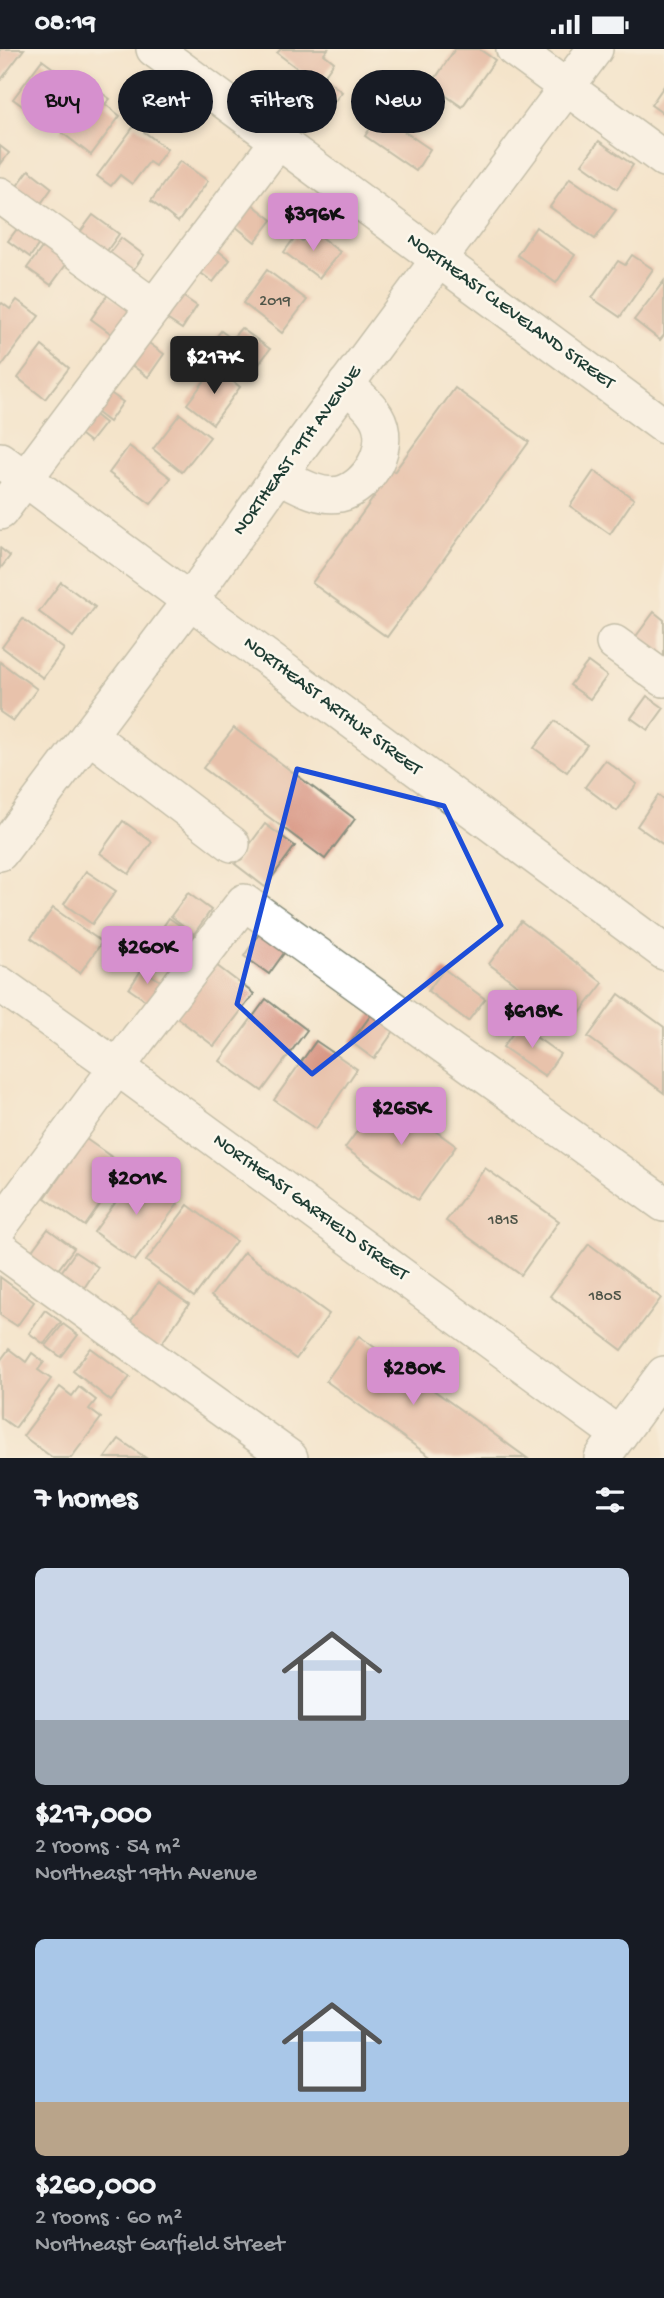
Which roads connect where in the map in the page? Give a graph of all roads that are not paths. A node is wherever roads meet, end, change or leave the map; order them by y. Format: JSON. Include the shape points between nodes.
{"nodes":[{"id":1,"x":154,"y":49,"type":"edge"},
{"id":2,"x":514,"y":49,"type":"edge"},
{"id":3,"x":595,"y":49,"type":"edge"},
{"id":4,"x":567,"y":87,"type":"junction"},
{"id":5,"x":279,"y":140,"type":"junction"},
{"id":6,"x":664,"y":159,"type":"edge"},
{"id":7,"x":0,"y":195,"type":"edge"},
{"id":8,"x":439,"y":260,"type":"junction"},
{"id":9,"x":154,"y":307,"type":"junction"},
{"id":10,"x":346,"y":384,"type":"junction"},
{"id":11,"x":664,"y":426,"type":"edge"},
{"id":12,"x":12,"y":470,"type":"edge"},
{"id":13,"x":279,"y":475,"type":"junction"},
{"id":14,"x":0,"y":512,"type":"edge"},
{"id":15,"x":189,"y":601,"type":"junction"},
{"id":16,"x":614,"y":643,"type":"dead end"},
{"id":17,"x":664,"y":679,"type":"edge"},
{"id":18,"x":89,"y":735,"type":"junction"},
{"id":19,"x":232,"y":844,"type":"dead end"},
{"id":20,"x":0,"y":853,"type":"edge"},
{"id":21,"x":664,"y":953,"type":"edge"},
{"id":22,"x":0,"y":984,"type":"edge"},
{"id":23,"x":117,"y":1067,"type":"junction"},
{"id":24,"x":664,"y":1204,"type":"edge"},
{"id":25,"x":0,"y":1226,"type":"edge"},
{"id":26,"x":0,"y":1249,"type":"edge"},
{"id":27,"x":664,"y":1374,"type":"edge"},
{"id":28,"x":610,"y":1446,"type":"edge"},
{"id":29,"x":290,"y":1458,"type":"edge"}],
"edges":[{"from":1,"to":5,"type":"street","name":"NORTHEAST CLEVELAND STREET"},
{"from":2,"to":4,"type":"street"},
{"from":3,"to":4,"type":"street","name":"NORTHEAST 19TH AVENUE"},
{"from":4,"to":6,"type":"street"},
{"from":4,"to":8,"type":"street","name":"NORTHEAST 19TH AVENUE"},
{"from":5,"to":8,"type":"street","name":"NORTHEAST CLEVELAND STREET"},
{"from":5,"to":9,"type":"street"},
{"from":7,"to":9,"type":"street"},
{"from":8,"to":10,"type":"street","name":"NORTHEAST 19TH AVENUE"},
{"from":8,"to":11,"type":"street","name":"NORTHEAST CLEVELAND STREET"},
{"from":9,"to":12,"type":"street"},
{"from":10,"to":13,"type":"street","name":"NORTHEAST 19TH AVENUE"},
{"from":10,"to":13,"type":"street","via":[[377,417],[381,436],[377,460],[362,484],[340,493],[320,494]]},
{"from":12,"to":14,"type":"street"},
{"from":12,"to":15,"type":"street","name":"NORTHEAST ARTHUR STREET"},
{"from":13,"to":15,"type":"street","name":"NORTHEAST 19TH AVENUE"},
{"from":15,"to":18,"type":"street","name":"NORTHEAST 19TH AVENUE"},
{"from":15,"to":21,"type":"street","name":"NORTHEAST ARTHUR STREET"},
{"from":16,"to":17,"type":"street"},
{"from":18,"to":19,"type":"street"},
{"from":18,"to":20,"type":"street","name":"NORTHEAST 19TH AVENUE"},
{"from":22,"to":23,"type":"street","name":"NORTHEAST GARFIELD STREET"},
{"from":23,"to":24,"type":"street","via":[[244,902]]},
{"from":23,"to":25,"type":"street"},
{"from":23,"to":28,"type":"street","name":"NORTHEAST GARFIELD STREET"},
{"from":26,"to":29,"type":"street"},
{"from":27,"to":28,"type":"street"}]}
